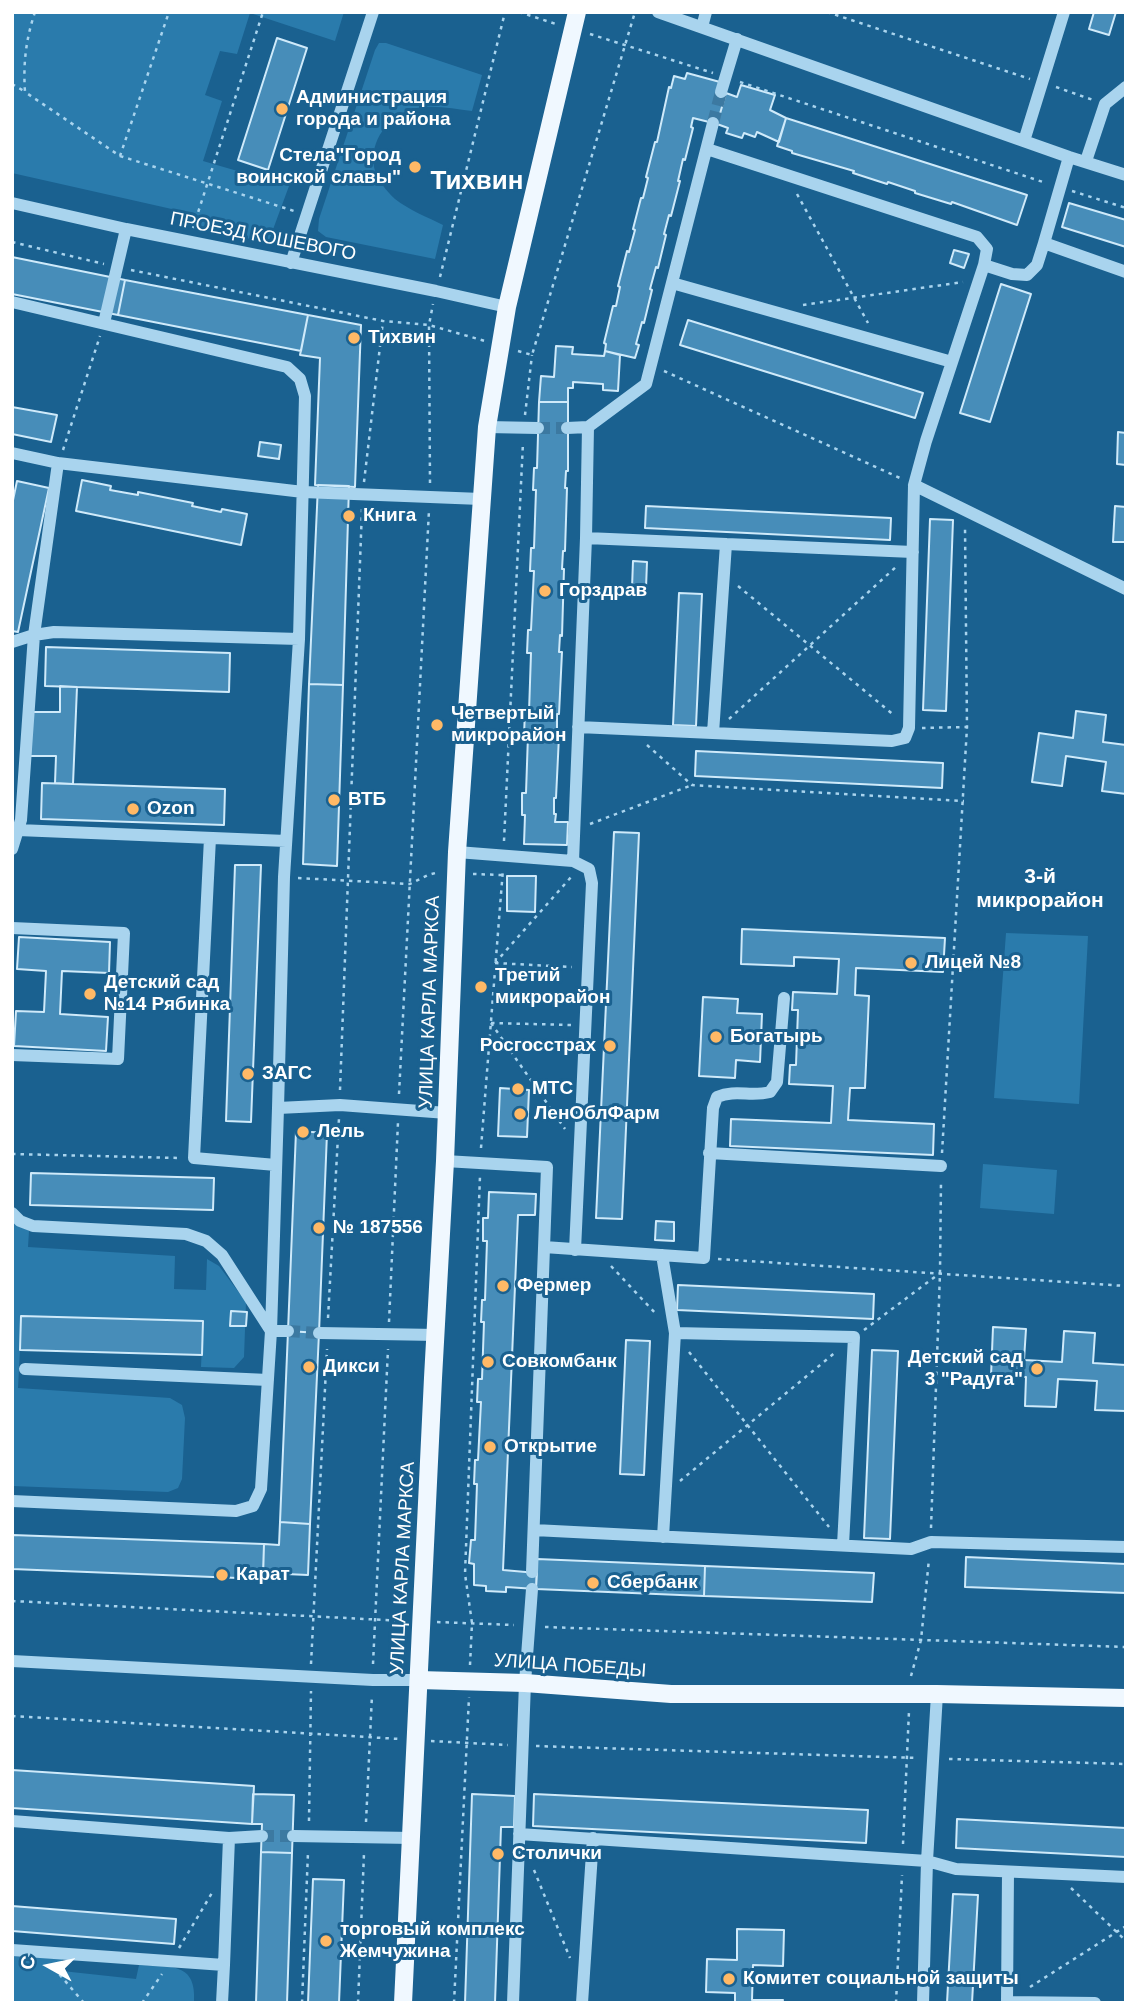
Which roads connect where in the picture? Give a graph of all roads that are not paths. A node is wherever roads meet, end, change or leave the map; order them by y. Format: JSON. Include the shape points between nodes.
{"nodes":[{"id":1,"x":373,"y":12,"type":"edge"},
{"id":2,"x":658,"y":12,"type":"edge"},
{"id":3,"x":706,"y":12,"type":"edge"},
{"id":4,"x":1064,"y":12,"type":"edge"},
{"id":5,"x":574,"y":21,"type":"edge"},
{"id":6,"x":702,"y":27,"type":"junction"},
{"id":7,"x":737,"y":39,"type":"junction"},
{"id":8,"x":1126,"y":87,"type":"edge"},
{"id":9,"x":721,"y":92,"type":"tunnel mouth"},
{"id":10,"x":712,"y":123,"type":"tunnel mouth"},
{"id":11,"x":1024,"y":141,"type":"junction"},
{"id":12,"x":707,"y":149,"type":"junction"},
{"id":13,"x":1069,"y":157,"type":"junction"},
{"id":14,"x":1086,"y":161,"type":"junction"},
{"id":15,"x":1126,"y":175,"type":"edge"},
{"id":16,"x":12,"y":203,"type":"edge"},
{"id":17,"x":126,"y":229,"type":"junction"},
{"id":18,"x":1044,"y":243,"type":"junction"},
{"id":19,"x":291,"y":263,"type":"junction"},
{"id":20,"x":984,"y":265,"type":"junction"},
{"id":21,"x":1126,"y":272,"type":"edge"},
{"id":22,"x":672,"y":283,"type":"junction"},
{"id":23,"x":12,"y":302,"type":"edge"},
{"id":24,"x":507,"y":307,"type":"junction"},
{"id":25,"x":104,"y":324,"type":"junction"},
{"id":26,"x":952,"y":362,"type":"junction"},
{"id":27,"x":487,"y":427,"type":"junction"},
{"id":28,"x":538,"y":428,"type":"tunnel mouth"},
{"id":29,"x":567,"y":428,"type":"tunnel mouth"},
{"id":30,"x":588,"y":428,"type":"junction"},
{"id":31,"x":12,"y":453,"type":"edge"},
{"id":32,"x":58,"y":463,"type":"junction"},
{"id":33,"x":914,"y":485,"type":"junction"},
{"id":34,"x":303,"y":492,"type":"junction"},
{"id":35,"x":481,"y":499,"type":"junction"},
{"id":36,"x":586,"y":538,"type":"junction"},
{"id":37,"x":726,"y":544,"type":"junction"},
{"id":38,"x":913,"y":552,"type":"junction"},
{"id":39,"x":1126,"y":589,"type":"edge"},
{"id":40,"x":34,"y":635,"type":"junction"},
{"id":41,"x":299,"y":639,"type":"junction"},
{"id":42,"x":12,"y":642,"type":"edge"},
{"id":43,"x":578,"y":727,"type":"junction"},
{"id":44,"x":713,"y":733,"type":"junction"},
{"id":45,"x":18,"y":830,"type":"junction"},
{"id":46,"x":211,"y":838,"type":"junction"},
{"id":47,"x":286,"y":841,"type":"junction"},
{"id":48,"x":12,"y":849,"type":"edge"},
{"id":49,"x":457,"y":852,"type":"junction"},
{"id":50,"x":578,"y":863,"type":"junction"},
{"id":51,"x":12,"y":929,"type":"edge"},
{"id":52,"x":784,"y":998,"type":"dead end"},
{"id":53,"x":12,"y":1055,"type":"edge"},
{"id":54,"x":278,"y":1108,"type":"junction"},
{"id":55,"x":447,"y":1113,"type":"junction"},
{"id":56,"x":709,"y":1153,"type":"junction"},
{"id":57,"x":445,"y":1161,"type":"junction"},
{"id":58,"x":276,"y":1165,"type":"junction"},
{"id":59,"x":942,"y":1166,"type":"road end"},
{"id":60,"x":12,"y":1213,"type":"edge"},
{"id":61,"x":544,"y":1247,"type":"junction"},
{"id":62,"x":575,"y":1250,"type":"junction"},
{"id":63,"x":662,"y":1255,"type":"junction"},
{"id":64,"x":271,"y":1331,"type":"junction"},
{"id":65,"x":288,"y":1331,"type":"tunnel mouth"},
{"id":66,"x":323,"y":1333,"type":"tunnel mouth"},
{"id":67,"x":675,"y":1333,"type":"junction"},
{"id":68,"x":437,"y":1335,"type":"junction"},
{"id":69,"x":25,"y":1369,"type":"dead end"},
{"id":70,"x":268,"y":1380,"type":"junction"},
{"id":71,"x":12,"y":1501,"type":"edge"},
{"id":72,"x":534,"y":1531,"type":"junction"},
{"id":73,"x":663,"y":1537,"type":"junction"},
{"id":74,"x":843,"y":1545,"type":"junction"},
{"id":75,"x":1126,"y":1547,"type":"edge"},
{"id":76,"x":532,"y":1572,"type":"dead end"},
{"id":77,"x":531,"y":1589,"type":"dead end"},
{"id":78,"x":12,"y":1661,"type":"edge"},
{"id":79,"x":419,"y":1680,"type":"junction"},
{"id":80,"x":525,"y":1683,"type":"junction"},
{"id":81,"x":937,"y":1694,"type":"junction"},
{"id":82,"x":1126,"y":1698,"type":"edge"},
{"id":83,"x":12,"y":1821,"type":"edge"},
{"id":84,"x":519,"y":1834,"type":"junction"},
{"id":85,"x":262,"y":1836,"type":"tunnel mouth"},
{"id":86,"x":293,"y":1836,"type":"tunnel mouth"},
{"id":87,"x":229,"y":1838,"type":"junction"},
{"id":88,"x":412,"y":1838,"type":"junction"},
{"id":89,"x":593,"y":1838,"type":"junction"},
{"id":90,"x":927,"y":1861,"type":"junction"},
{"id":91,"x":1008,"y":1872,"type":"junction"},
{"id":92,"x":1126,"y":1877,"type":"edge"},
{"id":93,"x":12,"y":1950,"type":"edge"},
{"id":94,"x":224,"y":1965,"type":"junction"},
{"id":95,"x":582,"y":1996,"type":"edge"},
{"id":96,"x":1007,"y":2002,"type":"edge"},
{"id":97,"x":222,"y":2003,"type":"edge"},
{"id":98,"x":403,"y":2003,"type":"edge"},
{"id":99,"x":513,"y":2003,"type":"edge"},
{"id":100,"x":923,"y":2003,"type":"edge"},
{"id":101,"x":1095,"y":2003,"type":"edge"}],
"edges":[{"from":1,"to":19,"type":"street"},
{"from":2,"to":6,"type":"street"},
{"from":3,"to":6,"type":"street"},
{"from":4,"to":11,"type":"street"},
{"from":5,"to":24,"type":"main road","name":"УЛИЦА КАРЛА МАРКСА"},
{"from":6,"to":7,"type":"street"},
{"from":7,"to":9,"type":"street"},
{"from":7,"to":11,"type":"street"},
{"from":8,"to":14,"type":"street","via":[[1105,104]]},
{"from":10,"to":12,"type":"street"},
{"from":11,"to":13,"type":"street"},
{"from":12,"to":20,"type":"street","via":[[976,237],[987,249]]},
{"from":12,"to":22,"type":"street"},
{"from":13,"to":14,"type":"street"},
{"from":13,"to":18,"type":"street"},
{"from":14,"to":15,"type":"street"},
{"from":16,"to":17,"type":"street","name":"ПРОЕЗД КОШЕВОГО"},
{"from":17,"to":19,"type":"street","name":"ПРОЕЗД КОШЕВОГО"},
{"from":17,"to":25,"type":"street"},
{"from":18,"to":20,"type":"street","via":[[1037,265],[1027,275]]},
{"from":18,"to":21,"type":"street"},
{"from":19,"to":24,"type":"street","name":"ПРОЕЗД КОШЕВОГО"},
{"from":20,"to":26,"type":"street"},
{"from":22,"to":26,"type":"street"},
{"from":22,"to":30,"type":"street","via":[[646,384]]},
{"from":23,"to":25,"type":"street"},
{"from":24,"to":27,"type":"main road","name":"УЛИЦА КАРЛА МАРКСА"},
{"from":25,"to":34,"type":"street","via":[[287,367],[300,379],[305,396]]},
{"from":26,"to":33,"type":"street"},
{"from":27,"to":28,"type":"street"},
{"from":27,"to":35,"type":"main road","name":"УЛИЦА КАРЛА МАРКСА"},
{"from":29,"to":30,"type":"street"},
{"from":30,"to":36,"type":"street"},
{"from":31,"to":32,"type":"street"},
{"from":32,"to":34,"type":"street"},
{"from":32,"to":40,"type":"street"},
{"from":33,"to":38,"type":"street"},
{"from":33,"to":39,"type":"street"},
{"from":34,"to":35,"type":"street"},
{"from":34,"to":41,"type":"street"},
{"from":35,"to":49,"type":"main road","name":"УЛИЦА КАРЛА МАРКСА"},
{"from":36,"to":37,"type":"street"},
{"from":36,"to":43,"type":"street"},
{"from":37,"to":38,"type":"street"},
{"from":37,"to":44,"type":"street"},
{"from":38,"to":44,"type":"street","via":[[909,728],[905,738]]},
{"from":40,"to":41,"type":"street"},
{"from":40,"to":42,"type":"street"},
{"from":40,"to":45,"type":"street"},
{"from":41,"to":47,"type":"street"},
{"from":43,"to":44,"type":"street"},
{"from":43,"to":50,"type":"street"},
{"from":45,"to":46,"type":"street"},
{"from":45,"to":48,"type":"street"},
{"from":46,"to":47,"type":"street"},
{"from":46,"to":58,"type":"street","via":[[194,1158]]},
{"from":47,"to":54,"type":"street"},
{"from":49,"to":50,"type":"street"},
{"from":49,"to":55,"type":"main road","name":"УЛИЦА КАРЛА МАРКСА"},
{"from":50,"to":62,"type":"street","via":[[589,869],[592,883]]},
{"from":51,"to":53,"type":"street","via":[[124,933],[118,1059]]},
{"from":52,"to":56,"type":"street","via":[[777,1082],[770,1092],[758,1095],[729,1092],[717,1097]]},
{"from":54,"to":55,"type":"street","via":[[340,1105]]},
{"from":54,"to":58,"type":"street"},
{"from":55,"to":57,"type":"main road","name":"УЛИЦА КАРЛА МАРКСА"},
{"from":56,"to":59,"type":"street"},
{"from":56,"to":63,"type":"street","via":[[704,1258]]},
{"from":57,"to":61,"type":"street","via":[[547,1167]]},
{"from":57,"to":68,"type":"main road","name":"УЛИЦА КАРЛА МАРКСА"},
{"from":58,"to":64,"type":"street"},
{"from":60,"to":64,"type":"street","via":[[33,1226],[186,1234],[206,1241],[222,1255]]},
{"from":61,"to":62,"type":"street"},
{"from":61,"to":72,"type":"street"},
{"from":62,"to":63,"type":"street"},
{"from":63,"to":67,"type":"street"},
{"from":64,"to":65,"type":"street"},
{"from":64,"to":70,"type":"street"},
{"from":66,"to":68,"type":"street"},
{"from":67,"to":73,"type":"street"},
{"from":67,"to":74,"type":"street","via":[[854,1337]]},
{"from":68,"to":79,"type":"main road","name":"УЛИЦА КАРЛА МАРКСА"},
{"from":69,"to":70,"type":"street"},
{"from":70,"to":71,"type":"street","via":[[261,1489],[253,1506],[236,1511]]},
{"from":72,"to":73,"type":"street"},
{"from":72,"to":76,"type":"street"},
{"from":73,"to":74,"type":"street"},
{"from":74,"to":75,"type":"street","via":[[911,1549],[930,1542]]},
{"from":77,"to":80,"type":"street"},
{"from":78,"to":79,"type":"street","name":"УЛИЦА ПОБЕДЫ"},
{"from":79,"to":80,"type":"main road","name":"УЛИЦА ПОБЕДЫ"},
{"from":79,"to":88,"type":"main road","name":"УЛИЦА КАРЛА МАРКСА"},
{"from":80,"to":81,"type":"main road","name":"УЛИЦА ПОБЕДЫ","via":[[671,1694]]},
{"from":80,"to":84,"type":"street"},
{"from":81,"to":82,"type":"main road","name":"УЛИЦА ПОБЕДЫ"},
{"from":81,"to":90,"type":"street"},
{"from":83,"to":87,"type":"street"},
{"from":84,"to":89,"type":"street"},
{"from":84,"to":99,"type":"street"},
{"from":85,"to":87,"type":"street"},
{"from":86,"to":88,"type":"street"},
{"from":87,"to":94,"type":"street"},
{"from":88,"to":98,"type":"main road","name":"УЛИЦА КАРЛА МАРКСА"},
{"from":89,"to":90,"type":"street"},
{"from":89,"to":95,"type":"street"},
{"from":90,"to":91,"type":"street","via":[[956,1869]]},
{"from":90,"to":100,"type":"street"},
{"from":91,"to":92,"type":"street"},
{"from":91,"to":96,"type":"street"},
{"from":93,"to":94,"type":"street"},
{"from":94,"to":97,"type":"street"},
{"from":96,"to":101,"type":"street"}]}
